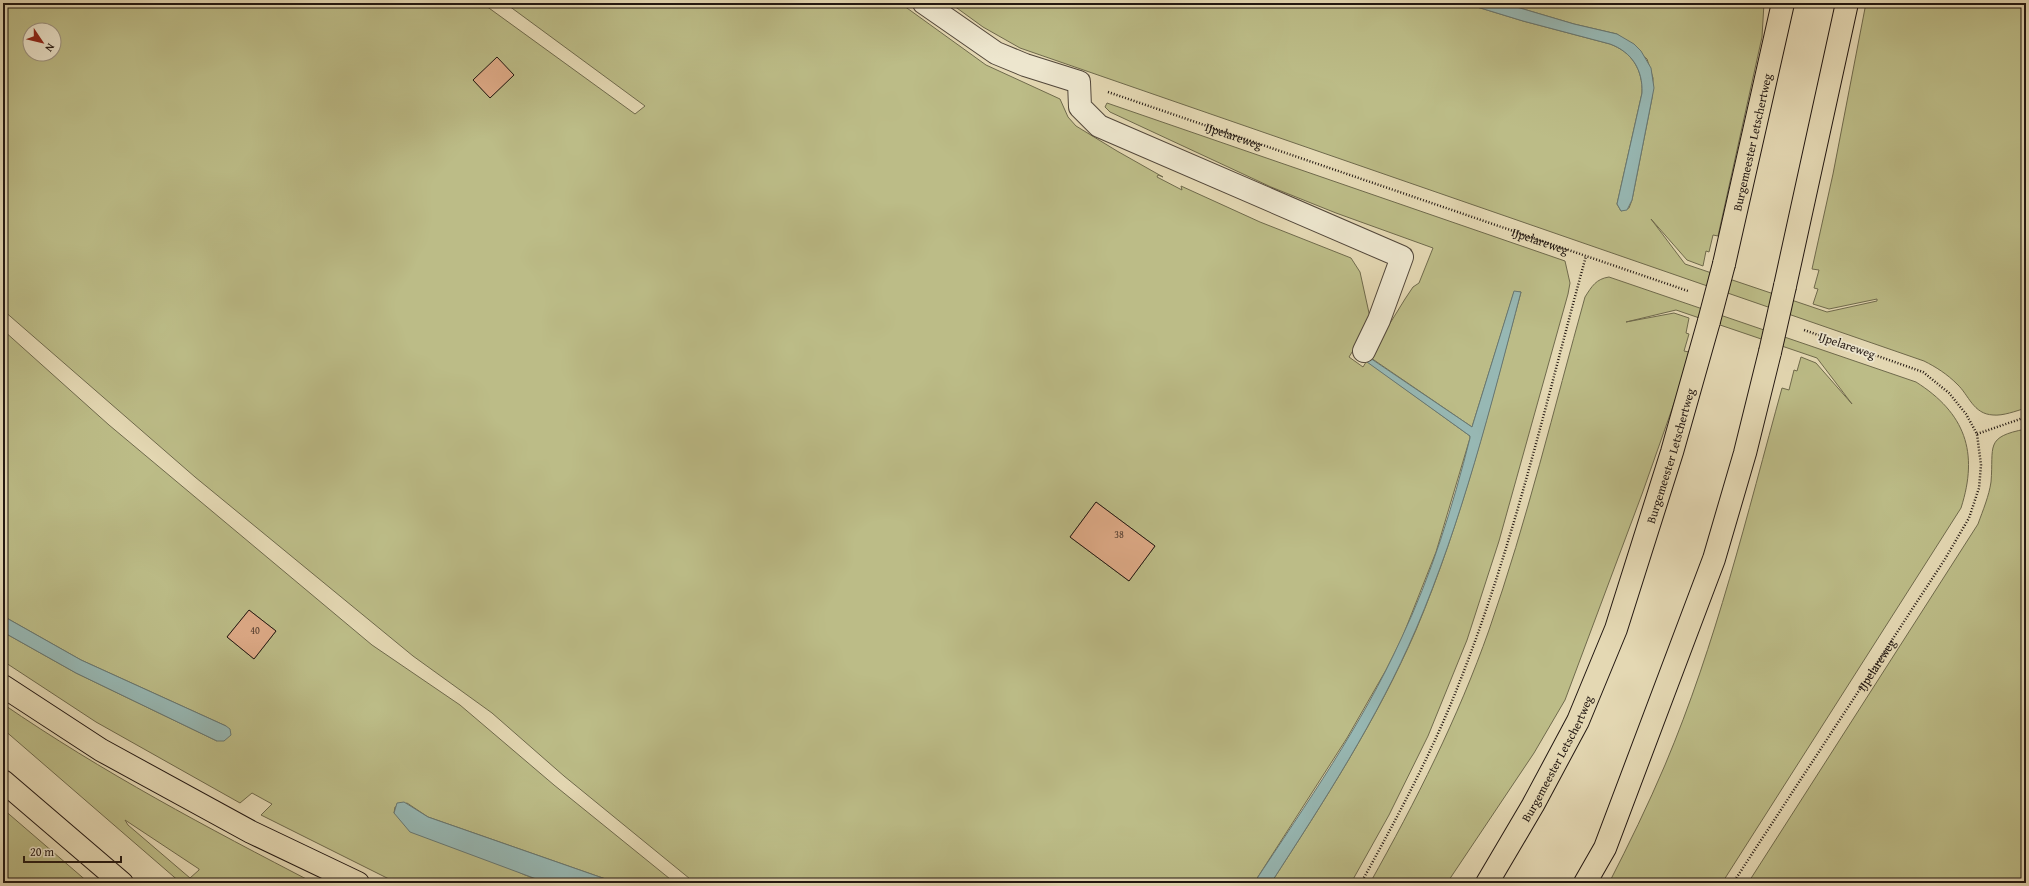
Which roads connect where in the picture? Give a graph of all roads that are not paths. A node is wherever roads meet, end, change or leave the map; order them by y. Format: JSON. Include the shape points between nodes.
{"nodes":[{"id":1,"x":924,"y":3,"type":"edge"},
{"id":2,"x":1783,"y":3,"type":"edge"},
{"id":3,"x":1847,"y":3,"type":"edge"},
{"id":4,"x":1364,"y":351,"type":"dead end"},
{"id":5,"x":3,"y":686,"type":"edge"},
{"id":6,"x":3,"y":781,"type":"edge"},
{"id":7,"x":122,"y":883,"type":"edge"},
{"id":8,"x":358,"y":883,"type":"edge"},
{"id":9,"x":1487,"y":883,"type":"edge"},
{"id":10,"x":1585,"y":883,"type":"edge"}],
"edges":[{"from":1,"to":4,"type":"street","via":[[996,53],[1079,82],[1080,107],[1099,126],[1402,257],[1379,320]]},
{"from":2,"to":9,"type":"main road","name":"Burgemeester Letschertweg","bridge":true,"via":[[1709,321],[1672,452],[1616,629],[1578,721],[1534,805]]},
{"from":3,"to":10,"type":"main road","bridge":true,"via":[[1770,352],[1745,453],[1714,559],[1605,848]]},
{"from":5,"to":8,"type":"main road","via":[[108,754],[251,832]]},
{"from":6,"to":7,"type":"main road"}]}
